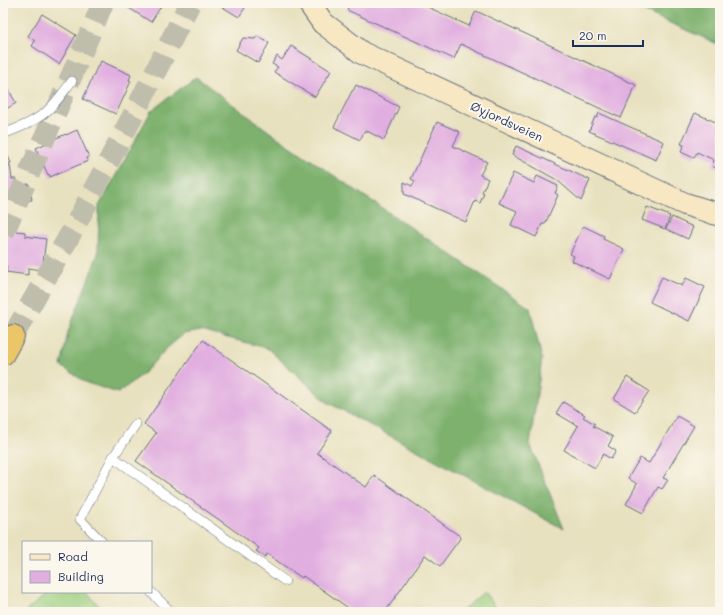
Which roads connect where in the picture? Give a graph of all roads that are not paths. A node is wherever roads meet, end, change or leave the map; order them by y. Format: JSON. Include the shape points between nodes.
{"nodes":[{"id":1,"x":308,"y":3,"type":"edge"},
{"id":2,"x":72,"y":81,"type":"dead end"},
{"id":3,"x":3,"y":134,"type":"edge"},
{"id":4,"x":720,"y":215,"type":"edge"},
{"id":5,"x":136,"y":424,"type":"dead end"},
{"id":6,"x":112,"y":457,"type":"junction"},
{"id":7,"x":101,"y":541,"type":"edge"},
{"id":8,"x":285,"y":581,"type":"dead end"},
{"id":9,"x":152,"y":593,"type":"edge"},
{"id":10,"x":171,"y":612,"type":"edge"}],
"edges":[{"from":1,"to":4,"type":"street","name":"Øyjordsveien","via":[[323,23],[362,53],[685,204]]},
{"from":2,"to":3,"type":"lane","via":[[47,111],[27,124]]},
{"from":5,"to":6,"type":"lane"},
{"from":6,"to":7,"type":"lane","via":[[80,520]]},
{"from":6,"to":8,"type":"lane"},
{"from":9,"to":10,"type":"lane"}]}
